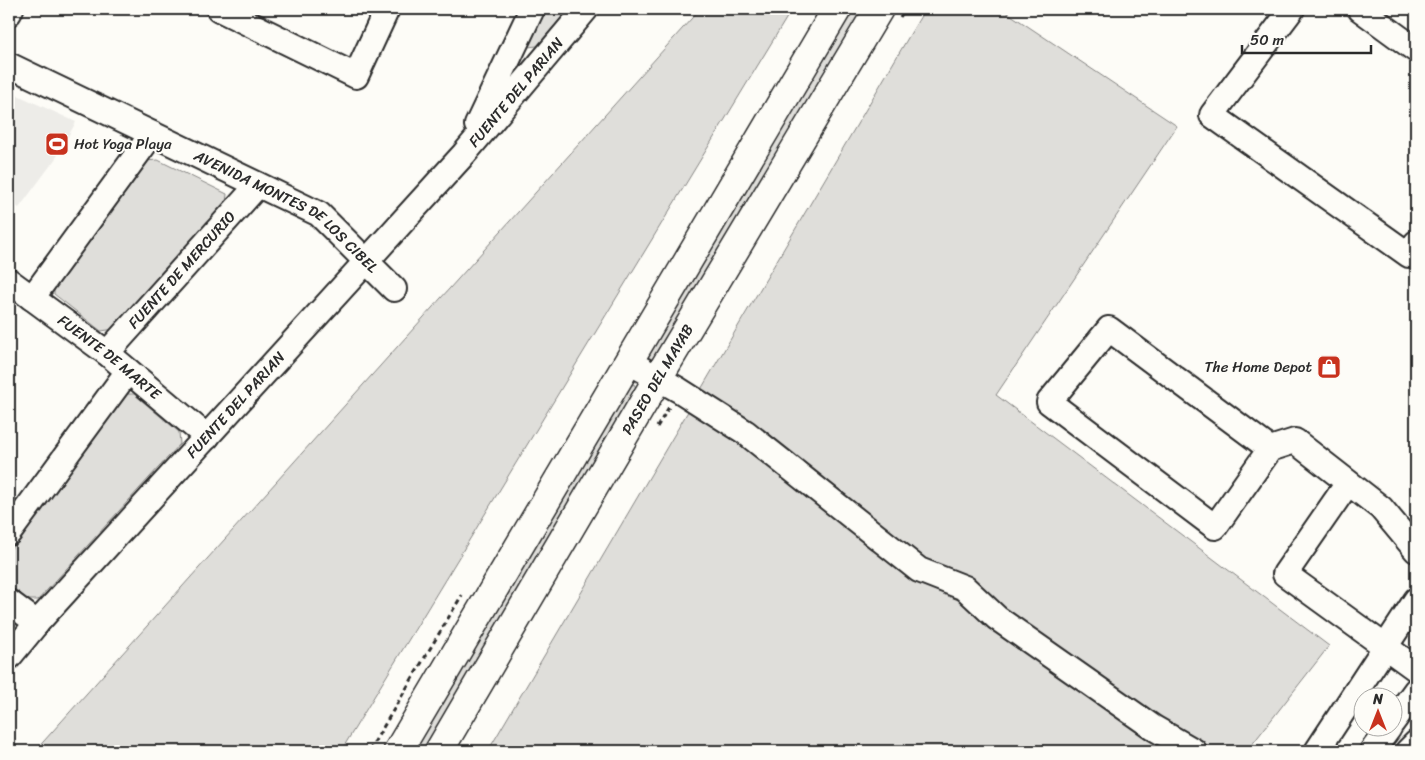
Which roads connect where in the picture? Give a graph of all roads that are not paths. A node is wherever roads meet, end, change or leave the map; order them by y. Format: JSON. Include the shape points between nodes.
{"nodes":[{"id":1,"x":11,"y":9,"type":"edge"},
{"id":2,"x":219,"y":9,"type":"edge"},
{"id":3,"x":387,"y":9,"type":"edge"},
{"id":4,"x":532,"y":9,"type":"edge"},
{"id":5,"x":586,"y":9,"type":"edge"},
{"id":6,"x":837,"y":9,"type":"edge"},
{"id":7,"x":879,"y":9,"type":"edge"},
{"id":8,"x":1292,"y":9,"type":"edge"},
{"id":9,"x":1360,"y":9,"type":"edge"},
{"id":10,"x":9,"y":13,"type":"edge"},
{"id":11,"x":1416,"y":50,"type":"edge"},
{"id":12,"x":9,"y":65,"type":"edge"},
{"id":13,"x":152,"y":134,"type":"junction"},
{"id":14,"x":464,"y":154,"type":"junction"},
{"id":15,"x":258,"y":185,"type":"junction"},
{"id":16,"x":1416,"y":242,"type":"edge"},
{"id":17,"x":366,"y":262,"type":"junction"},
{"id":18,"x":9,"y":281,"type":"edge"},
{"id":19,"x":394,"y":289,"type":"dead end"},
{"id":20,"x":32,"y":298,"type":"junction"},
{"id":21,"x":107,"y":353,"type":"junction"},
{"id":22,"x":629,"y":362,"type":"junction"},
{"id":23,"x":128,"y":371,"type":"junction"},
{"id":24,"x":658,"y":378,"type":"junction"},
{"id":25,"x":207,"y":437,"type":"junction"},
{"id":26,"x":1270,"y":449,"type":"junction"},
{"id":27,"x":1348,"y":483,"type":"junction"},
{"id":28,"x":9,"y":534,"type":"edge"},
{"id":29,"x":1416,"y":550,"type":"edge"},
{"id":30,"x":1416,"y":600,"type":"edge"},
{"id":31,"x":9,"y":602,"type":"edge"},
{"id":32,"x":37,"y":622,"type":"junction"},
{"id":33,"x":1386,"y":647,"type":"junction"},
{"id":34,"x":9,"y":657,"type":"edge"},
{"id":35,"x":1416,"y":669,"type":"edge"},
{"id":36,"x":1416,"y":690,"type":"edge"},
{"id":37,"x":1402,"y":709,"type":"edge"},
{"id":38,"x":1382,"y":738,"type":"edge"},
{"id":39,"x":1416,"y":743,"type":"edge"},
{"id":40,"x":398,"y":751,"type":"edge"},
{"id":41,"x":438,"y":751,"type":"edge"},
{"id":42,"x":1194,"y":751,"type":"edge"},
{"id":43,"x":1317,"y":751,"type":"edge"},
{"id":44,"x":1372,"y":751,"type":"edge"},
{"id":45,"x":1408,"y":751,"type":"edge"}],
"edges":[{"from":1,"to":10,"type":"street"},
{"from":2,"to":3,"type":"street","via":[[356,76]]},
{"from":4,"to":14,"type":"street","name":"FUENTE DEL PARIAN"},
{"from":5,"to":14,"type":"street","name":"FUENTE DEL PARIAN"},
{"from":6,"to":22,"type":"main road"},
{"from":7,"to":24,"type":"main road","name":"PASEO DEL MAYAB"},
{"from":8,"to":16,"type":"street","via":[[1212,115],[1408,255]]},
{"from":9,"to":11,"type":"street"},
{"from":12,"to":13,"type":"street","name":"AVENIDA MONTES DE LOS CIBEL"},
{"from":13,"to":15,"type":"street","name":"AVENIDA MONTES DE LOS CIBEL"},
{"from":13,"to":20,"type":"street"},
{"from":14,"to":17,"type":"street","name":"FUENTE DEL PARIAN"},
{"from":15,"to":17,"type":"street","name":"AVENIDA MONTES DE LOS CIBEL","via":[[319,214]]},
{"from":15,"to":21,"type":"street","name":"FUENTE DE MERCURIO"},
{"from":17,"to":19,"type":"street","name":"AVENIDA MONTES DE LOS CIBEL"},
{"from":17,"to":25,"type":"street","name":"FUENTE DEL PARIAN"},
{"from":18,"to":20,"type":"street","name":"FUENTE DE MARTE"},
{"from":20,"to":21,"type":"street","name":"FUENTE DE MARTE"},
{"from":21,"to":23,"type":"street","name":"FUENTE DE MARTE"},
{"from":22,"to":24,"type":"street"},
{"from":22,"to":40,"type":"main road"},
{"from":23,"to":25,"type":"street","name":"FUENTE DE MARTE"},
{"from":23,"to":28,"type":"street"},
{"from":24,"to":41,"type":"main road","name":"PASEO DEL MAYAB"},
{"from":24,"to":42,"type":"street","via":[[745,432],[919,570],[965,588],[997,618],[1154,728]]},
{"from":25,"to":32,"type":"street","name":"FUENTE DEL PARIAN"},
{"from":26,"to":26,"type":"street","via":[[1215,527],[1049,402],[1109,329]]},
{"from":26,"to":27,"type":"street","via":[[1295,441]]},
{"from":27,"to":29,"type":"street","via":[[1381,508]]},
{"from":27,"to":33,"type":"street","via":[[1285,574]]},
{"from":30,"to":33,"type":"street"},
{"from":31,"to":32,"type":"street"},
{"from":32,"to":34,"type":"street","name":"FUENTE DEL PARIAN"},
{"from":33,"to":35,"type":"street"},
{"from":33,"to":43,"type":"street"},
{"from":36,"to":37,"type":"street"},
{"from":38,"to":44,"type":"street"},
{"from":39,"to":45,"type":"street"}]}
